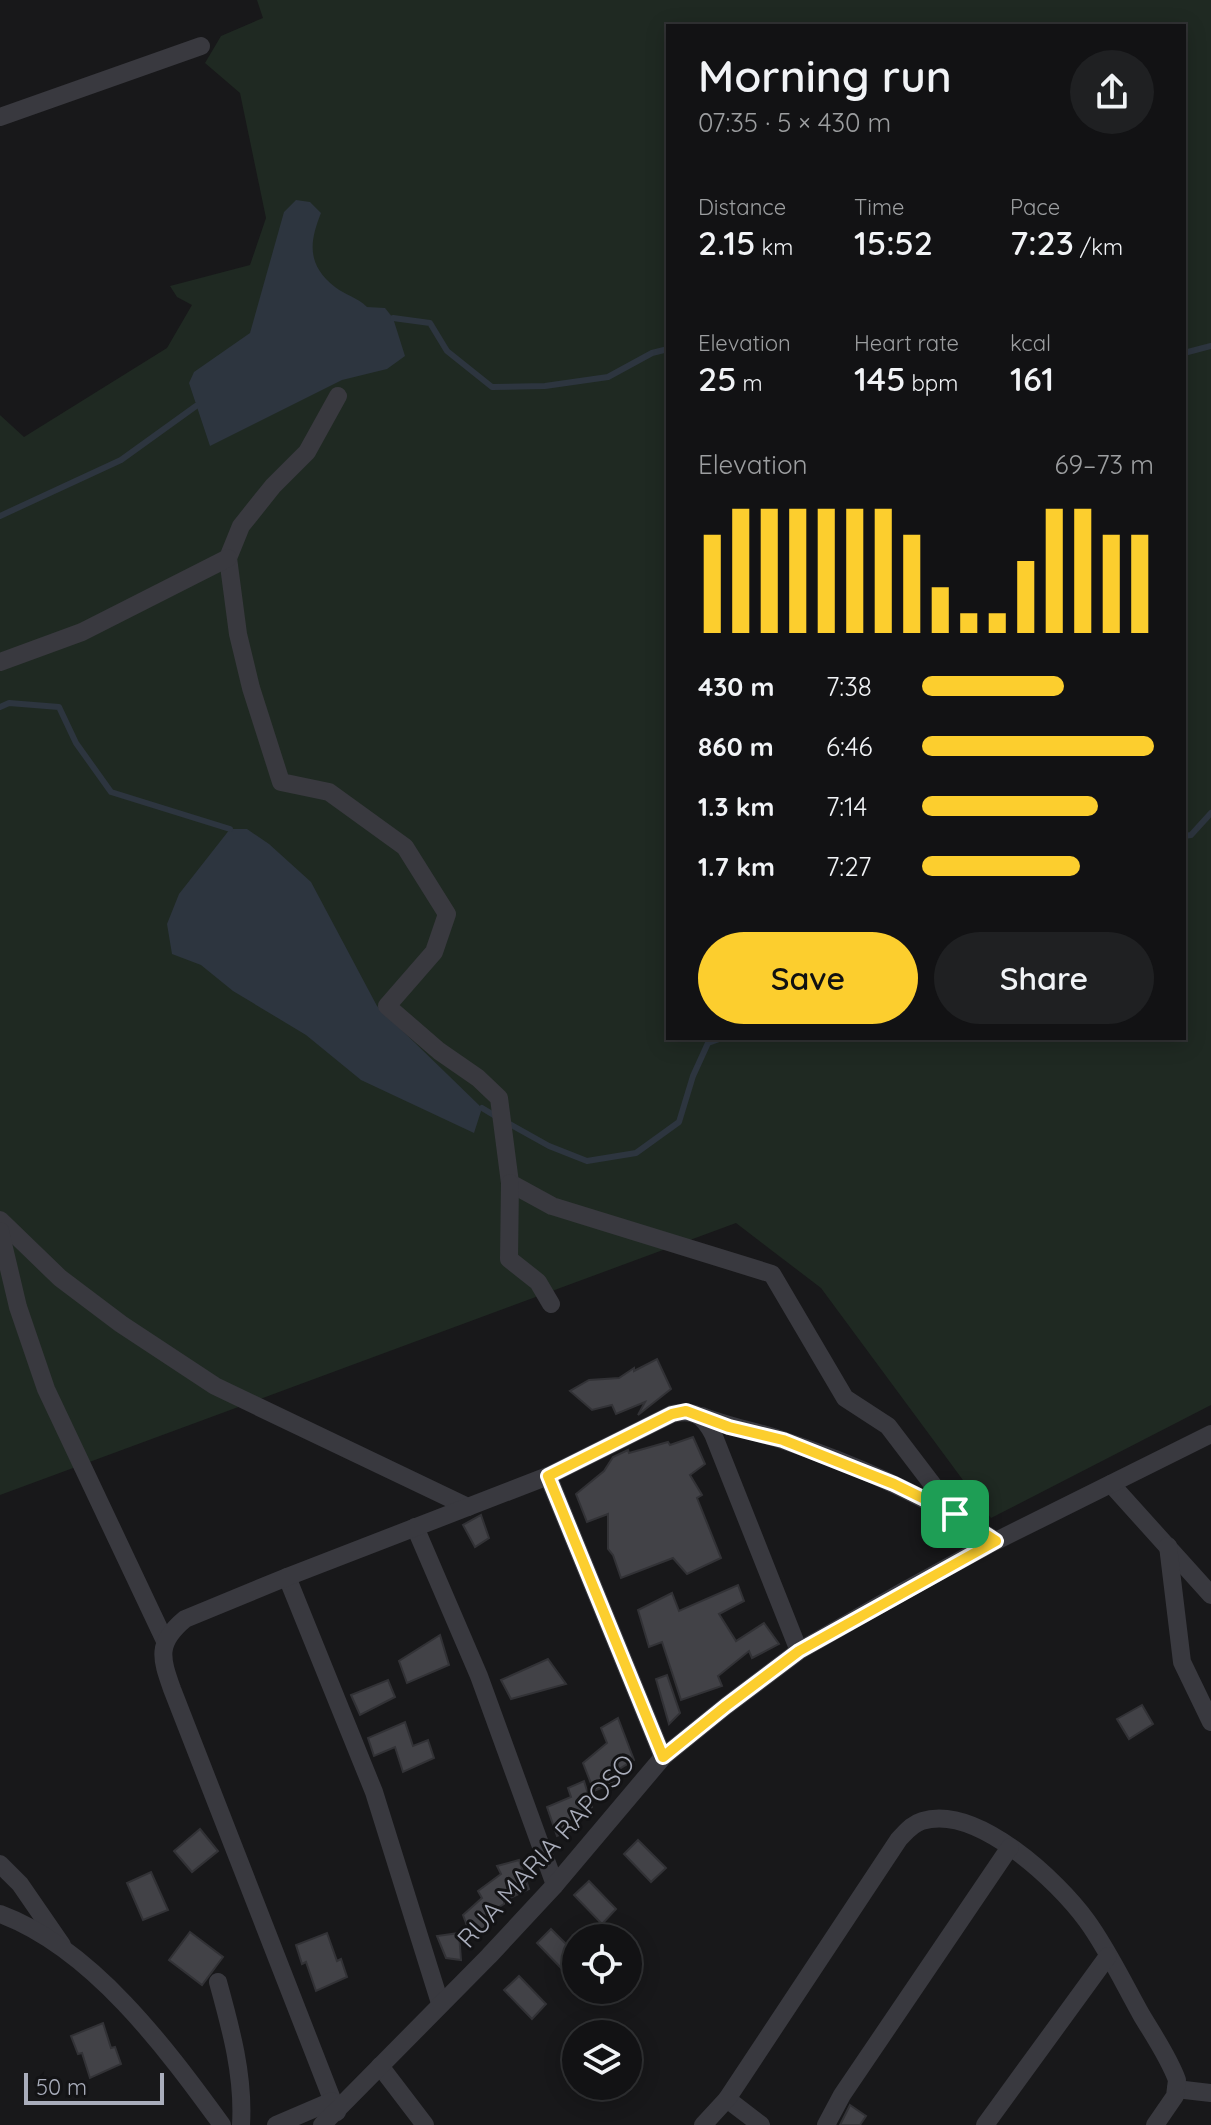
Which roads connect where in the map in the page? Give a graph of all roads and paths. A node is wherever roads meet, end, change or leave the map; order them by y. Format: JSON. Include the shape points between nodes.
{"nodes":[{"id":1,"x":201,"y":46,"type":"dead end"},
{"id":2,"x":0,"y":117,"type":"edge"},
{"id":3,"x":338,"y":396,"type":"dead end"},
{"id":4,"x":228,"y":558,"type":"junction"},
{"id":5,"x":0,"y":662,"type":"edge"},
{"id":6,"x":510,"y":1183,"type":"junction"},
{"id":7,"x":0,"y":1220,"type":"edge"},
{"id":8,"x":0,"y":1231,"type":"edge"},
{"id":9,"x":551,"y":1304,"type":"dead end"},
{"id":10,"x":696,"y":1413,"type":"junction"},
{"id":11,"x":1211,"y":1434,"type":"edge"},
{"id":12,"x":548,"y":1476,"type":"junction"},
{"id":13,"x":1111,"y":1484,"type":"junction"},
{"id":14,"x":468,"y":1507,"type":"junction"},
{"id":15,"x":955,"y":1514,"type":"junction"},
{"id":16,"x":415,"y":1527,"type":"junction"},
{"id":17,"x":996,"y":1541,"type":"junction"},
{"id":18,"x":1168,"y":1546,"type":"junction"},
{"id":19,"x":287,"y":1577,"type":"junction"},
{"id":20,"x":1211,"y":1595,"type":"edge"},
{"id":21,"x":165,"y":1641,"type":"junction"},
{"id":22,"x":799,"y":1651,"type":"junction"},
{"id":23,"x":1211,"y":1722,"type":"edge"},
{"id":24,"x":663,"y":1757,"type":"junction"},
{"id":25,"x":1010,"y":1847,"type":"junction"},
{"id":26,"x":0,"y":1864,"type":"edge"},
{"id":27,"x":555,"y":1885,"type":"junction"},
{"id":28,"x":0,"y":1914,"type":"edge"},
{"id":29,"x":66,"y":1950,"type":"junction"},
{"id":30,"x":1108,"y":1956,"type":"junction"},
{"id":31,"x":218,"y":1982,"type":"dead end"},
{"id":32,"x":440,"y":2003,"type":"junction"},
{"id":33,"x":380,"y":2066,"type":"junction"},
{"id":34,"x":1176,"y":2089,"type":"junction"},
{"id":35,"x":1211,"y":2093,"type":"edge"},
{"id":36,"x":727,"y":2099,"type":"junction"},
{"id":37,"x":335,"y":2106,"type":"junction"},
{"id":38,"x":222,"y":2125,"type":"edge"},
{"id":39,"x":241,"y":2125,"type":"edge"},
{"id":40,"x":276,"y":2125,"type":"edge"},
{"id":41,"x":322,"y":2125,"type":"edge"},
{"id":42,"x":425,"y":2125,"type":"edge"},
{"id":43,"x":703,"y":2125,"type":"edge"},
{"id":44,"x":761,"y":2125,"type":"edge"},
{"id":45,"x":826,"y":2125,"type":"edge"},
{"id":46,"x":985,"y":2125,"type":"edge"},
{"id":47,"x":1155,"y":2125,"type":"edge"}],
"edges":[{"from":1,"to":2,"type":"street"},
{"from":3,"to":4,"type":"street","via":[[307,452],[241,526]]},
{"from":4,"to":5,"type":"street","via":[[82,632]]},
{"from":4,"to":6,"type":"street","via":[[238,634],[281,782],[329,792],[405,847],[447,914],[434,952],[387,1006],[499,1098]]},
{"from":6,"to":9,"type":"street","via":[[509,1259],[538,1282]]},
{"from":6,"to":15,"type":"street","via":[[552,1206],[772,1274],[845,1398],[888,1426]]},
{"from":7,"to":14,"type":"street","via":[[60,1278],[215,1386]]},
{"from":8,"to":21,"type":"street","via":[[46,1389]]},
{"from":10,"to":12,"type":"street","via":[[672,1414]]},
{"from":10,"to":15,"type":"street","via":[[797,1445]]},
{"from":10,"to":22,"type":"street","via":[[713,1434]]},
{"from":11,"to":13,"type":"street","name":"RUA MARIA RAPOSO"},
{"from":12,"to":14,"type":"street"},
{"from":12,"to":24,"type":"street"},
{"from":13,"to":17,"type":"street","name":"RUA MARIA RAPOSO"},
{"from":13,"to":18,"type":"street"},
{"from":14,"to":16,"type":"street"},
{"from":15,"to":17,"type":"street"},
{"from":16,"to":19,"type":"street"},
{"from":16,"to":27,"type":"street","via":[[479,1676]]},
{"from":17,"to":22,"type":"street","name":"RUA MARIA RAPOSO"},
{"from":18,"to":20,"type":"street"},
{"from":18,"to":23,"type":"street","via":[[1182,1662]]},
{"from":19,"to":21,"type":"street","via":[[185,1619]]},
{"from":19,"to":32,"type":"street","via":[[374,1792]]},
{"from":21,"to":37,"type":"street","via":[[162,1656],[172,1689]]},
{"from":22,"to":24,"type":"street","name":"RUA MARIA RAPOSO"},
{"from":24,"to":27,"type":"street","name":"RUA MARIA RAPOSO"},
{"from":25,"to":30,"type":"street","via":[[1058,1886]]},
{"from":25,"to":36,"type":"street","via":[[961,1822],[924,1820],[911,1826]]},
{"from":25,"to":45,"type":"street"},
{"from":26,"to":29,"type":"street"},
{"from":27,"to":32,"type":"street","name":"RUA MARIA RAPOSO"},
{"from":28,"to":29,"type":"street"},
{"from":29,"to":38,"type":"street","via":[[161,2041]]},
{"from":30,"to":34,"type":"street","via":[[1174,2072]]},
{"from":30,"to":46,"type":"street"},
{"from":31,"to":39,"type":"street","via":[[243,2096]]},
{"from":32,"to":33,"type":"street","name":"RUA MARIA RAPOSO"},
{"from":33,"to":37,"type":"street","name":"RUA MARIA RAPOSO"},
{"from":33,"to":42,"type":"street"},
{"from":34,"to":35,"type":"street"},
{"from":34,"to":47,"type":"street"},
{"from":36,"to":43,"type":"street"},
{"from":36,"to":44,"type":"street"},
{"from":37,"to":40,"type":"street"},
{"from":37,"to":41,"type":"street","name":"RUA MARIA RAPOSO"}]}
